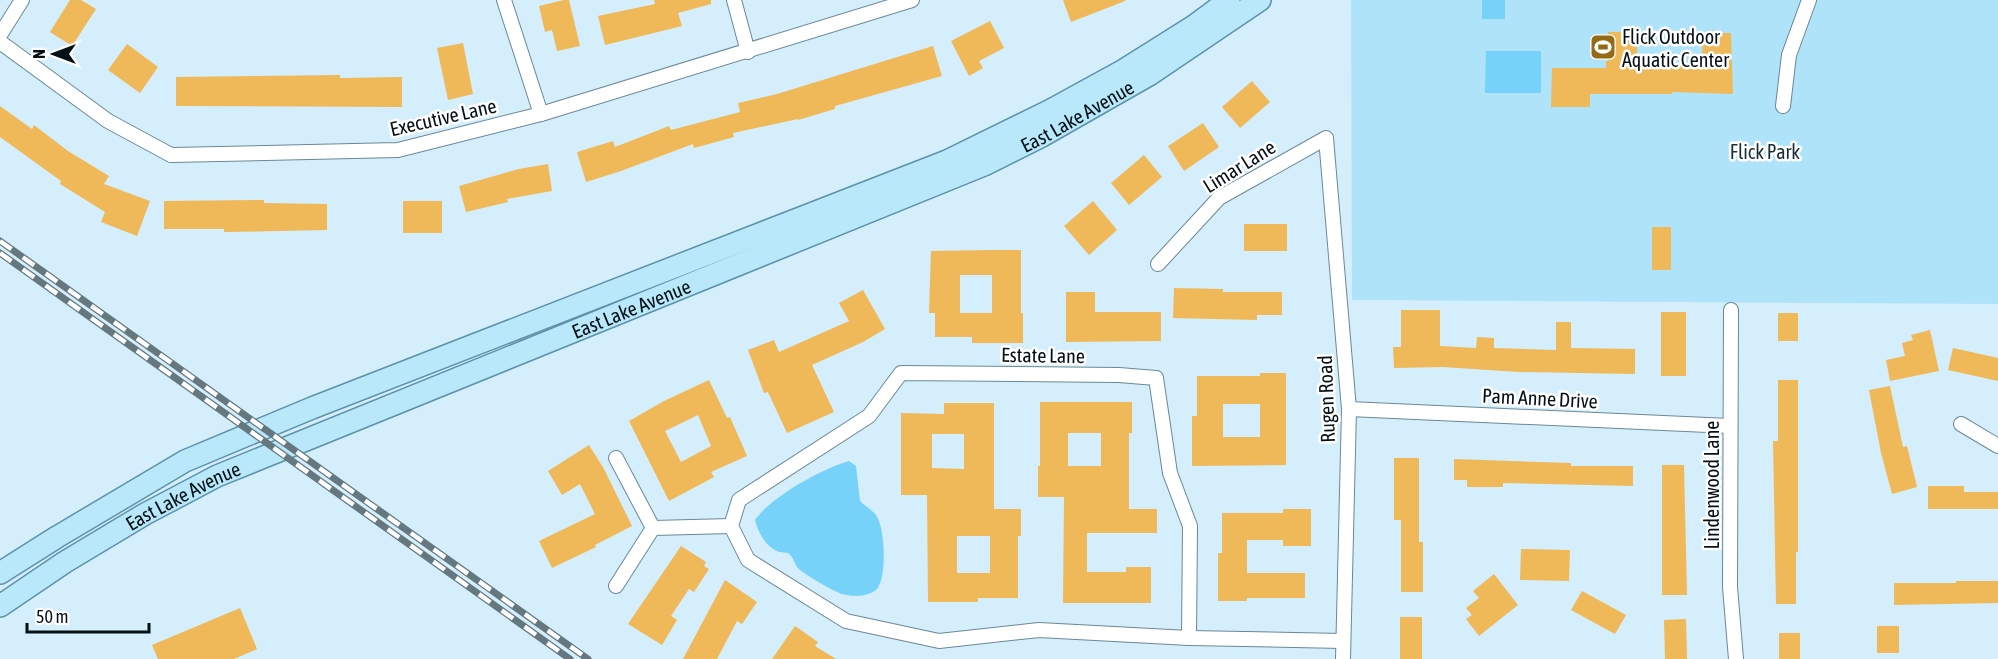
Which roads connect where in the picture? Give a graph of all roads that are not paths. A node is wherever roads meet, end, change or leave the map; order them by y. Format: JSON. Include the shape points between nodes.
{"nodes":[{"id":1,"x":22,"y":0,"type":"edge"},
{"id":2,"x":504,"y":0,"type":"edge"},
{"id":3,"x":734,"y":0,"type":"edge"},
{"id":4,"x":912,"y":0,"type":"edge"},
{"id":5,"x":1229,"y":0,"type":"edge"},
{"id":6,"x":1260,"y":0,"type":"edge"},
{"id":7,"x":1809,"y":0,"type":"edge"},
{"id":8,"x":0,"y":35,"type":"edge"},
{"id":9,"x":0,"y":42,"type":"edge"},
{"id":10,"x":747,"y":52,"type":"junction"},
{"id":11,"x":1783,"y":106,"type":"dead end"},
{"id":12,"x":541,"y":114,"type":"junction"},
{"id":13,"x":1326,"y":138,"type":"joint"},
{"id":14,"x":1158,"y":264,"type":"dead end"},
{"id":15,"x":1731,"y":310,"type":"dead end"},
{"id":16,"x":1349,"y":409,"type":"junction"},
{"id":17,"x":1961,"y":424,"type":"dead end"},
{"id":18,"x":1730,"y":426,"type":"junction"},
{"id":19,"x":1998,"y":446,"type":"edge"},
{"id":20,"x":616,"y":458,"type":"dead end"},
{"id":21,"x":731,"y":526,"type":"junction"},
{"id":22,"x":653,"y":528,"type":"junction"},
{"id":23,"x":0,"y":573,"type":"edge"},
{"id":24,"x":616,"y":586,"type":"dead end"},
{"id":25,"x":0,"y":606,"type":"edge"},
{"id":26,"x":1189,"y":638,"type":"junction"},
{"id":27,"x":1342,"y":641,"type":"junction"},
{"id":28,"x":1343,"y":659,"type":"edge"},
{"id":29,"x":1736,"y":659,"type":"edge"}],
"edges":[{"from":1,"to":8,"type":"street"},
{"from":2,"to":12,"type":"street"},
{"from":3,"to":10,"type":"street"},
{"from":4,"to":10,"type":"street","name":"Executive Lane"},
{"from":5,"to":23,"type":"main road","name":"East Lake Avenue","via":[[1124,70],[947,161],[185,461]]},
{"from":6,"to":25,"type":"main road","name":"East Lake Avenue","via":[[1149,75],[984,165],[217,476],[145,514]]},
{"from":7,"to":11,"type":"street","via":[[1789,55]]},
{"from":9,"to":12,"type":"street","name":"Executive Lane","via":[[108,121],[171,155],[398,150]]},
{"from":10,"to":12,"type":"street","name":"Executive Lane"},
{"from":13,"to":14,"type":"street","name":"Limar Lane","via":[[1219,198]]},
{"from":13,"to":16,"type":"street","name":"Rugen Road"},
{"from":15,"to":18,"type":"street","name":"Lindenwood Lane"},
{"from":16,"to":18,"type":"street","name":"Pam Anne Drive"},
{"from":16,"to":27,"type":"street","name":"Rugen Road"},
{"from":17,"to":19,"type":"street"},
{"from":18,"to":29,"type":"street","name":"Lindenwood Lane","via":[[1730,587]]},
{"from":20,"to":22,"type":"street"},
{"from":21,"to":22,"type":"street"},
{"from":21,"to":26,"type":"street","via":[[747,560],[846,621],[939,641],[1039,630]]},
{"from":21,"to":26,"type":"street","name":"Estate Lane","via":[[739,500],[869,416],[901,373],[1156,378],[1170,473],[1190,526]]},
{"from":22,"to":24,"type":"street"},
{"from":26,"to":27,"type":"street"},
{"from":27,"to":28,"type":"street","name":"Rugen Road"}]}
